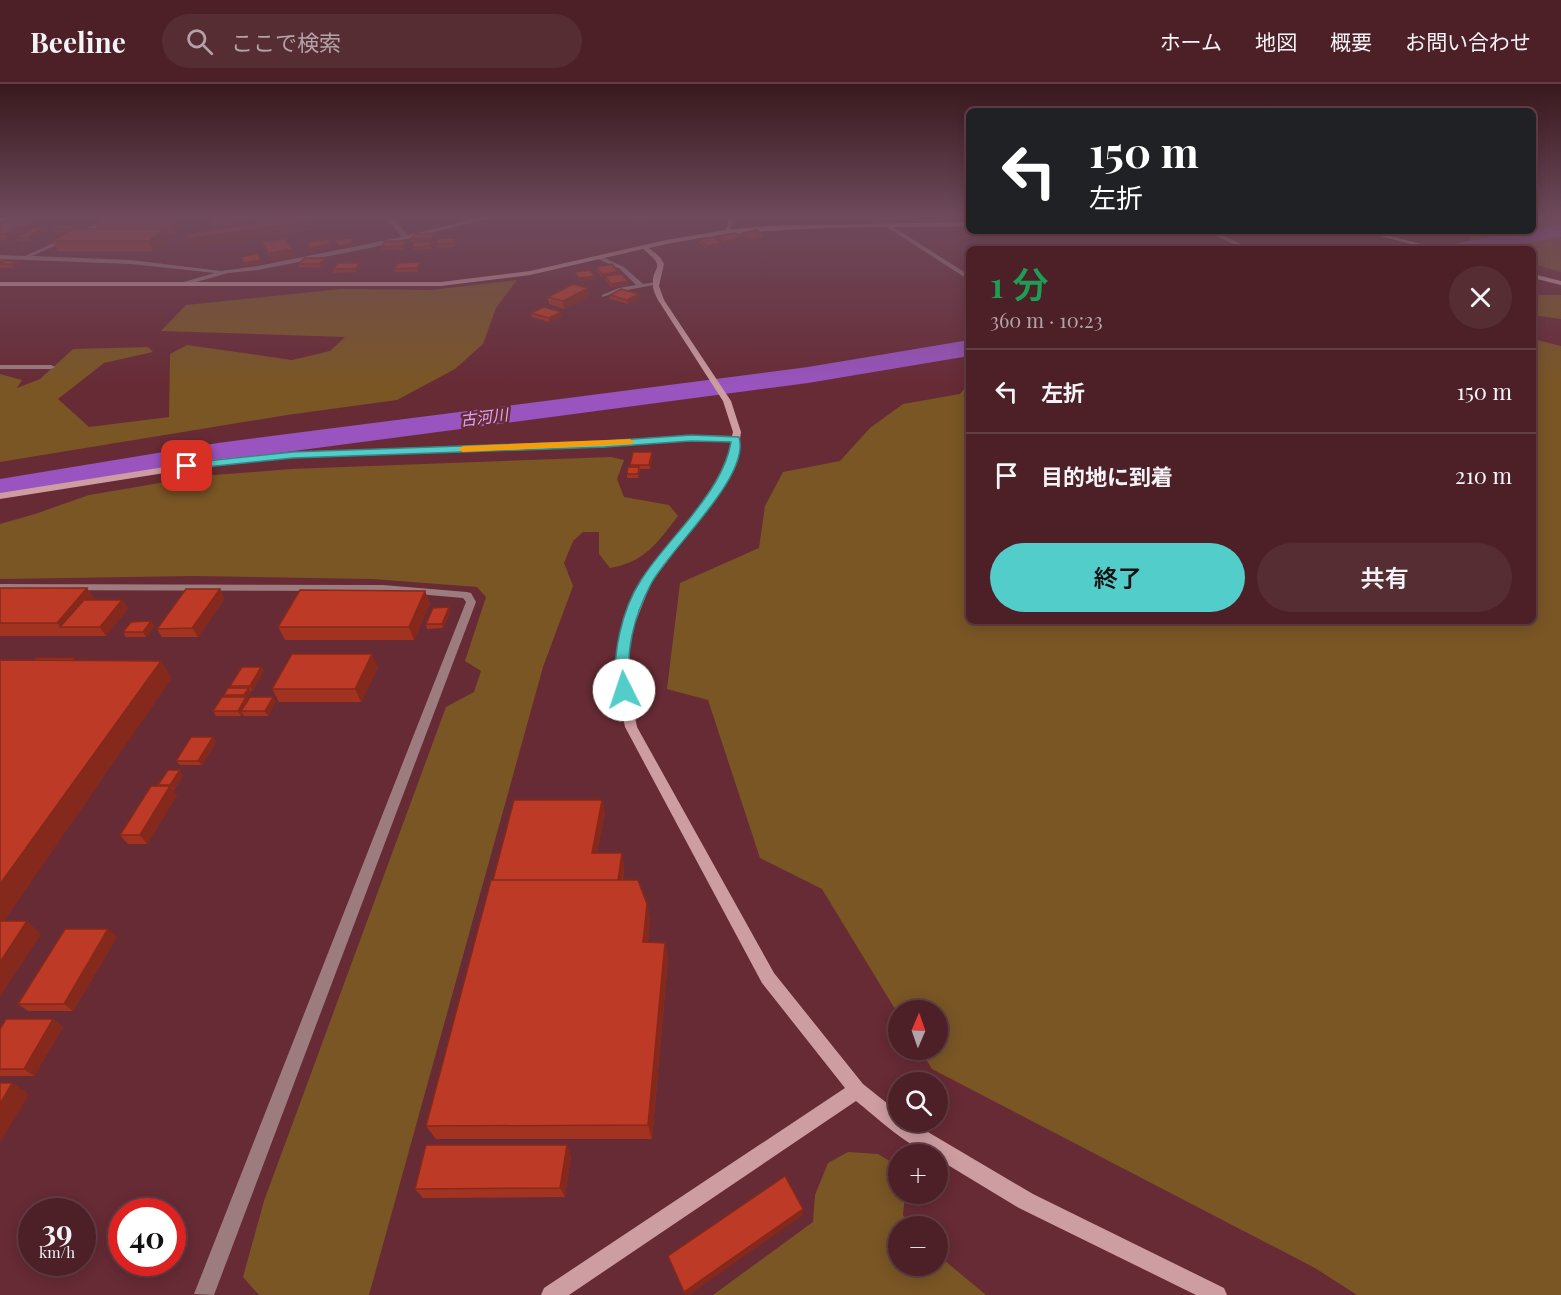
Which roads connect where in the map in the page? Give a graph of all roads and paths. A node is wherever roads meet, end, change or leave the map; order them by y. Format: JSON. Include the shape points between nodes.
{"nodes":[{"id":1,"x":222,"y":274,"type":"edge"},
{"id":2,"x":526,"y":274,"type":"edge"},
{"id":3,"x":628,"y":274,"type":"edge"},
{"id":4,"x":659,"y":274,"type":"edge"},
{"id":5,"x":1536,"y":277,"type":"edge"},
{"id":6,"x":1561,"y":283,"type":"edge"},
{"id":7,"x":0,"y":284,"type":"edge"},
{"id":8,"x":182,"y":284,"type":"junction"},
{"id":9,"x":656,"y":284,"type":"junction"},
{"id":10,"x":640,"y":285,"type":"junction"},
{"id":11,"x":604,"y":296,"type":"dead end"},
{"id":12,"x":0,"y":367,"type":"edge"},
{"id":13,"x":51,"y":367,"type":"dead end"},
{"id":14,"x":736,"y":439,"type":"junction"},
{"id":15,"x":0,"y":496,"type":"edge"},
{"id":16,"x":0,"y":587,"type":"edge"},
{"id":17,"x":857,"y":1090,"type":"junction"},
{"id":18,"x":204,"y":1294,"type":"edge"},
{"id":19,"x":551,"y":1295,"type":"edge"},
{"id":20,"x":1217,"y":1295,"type":"edge"}],
"edges":[{"from":1,"to":8,"type":"street"},
{"from":2,"to":8,"type":"street","via":[[441,284]]},
{"from":3,"to":10,"type":"street"},
{"from":4,"to":9,"type":"street"},
{"from":5,"to":6,"type":"street"},
{"from":7,"to":8,"type":"street"},
{"from":9,"to":10,"type":"street"},
{"from":9,"to":14,"type":"street","via":[[661,300],[727,400]]},
{"from":10,"to":11,"type":"street"},
{"from":12,"to":13,"type":"street"},
{"from":14,"to":15,"type":"street","via":[[293,455],[198,464]]},
{"from":14,"to":17,"type":"street","via":[[733,460],[710,500],[646,582],[626,631],[620,672],[628,716],[768,978]]},
{"from":16,"to":18,"type":"street","via":[[383,588],[467,595],[471,602]]},
{"from":17,"to":19,"type":"street"},
{"from":17,"to":20,"type":"street","via":[[912,1134],[1026,1201]]}]}
